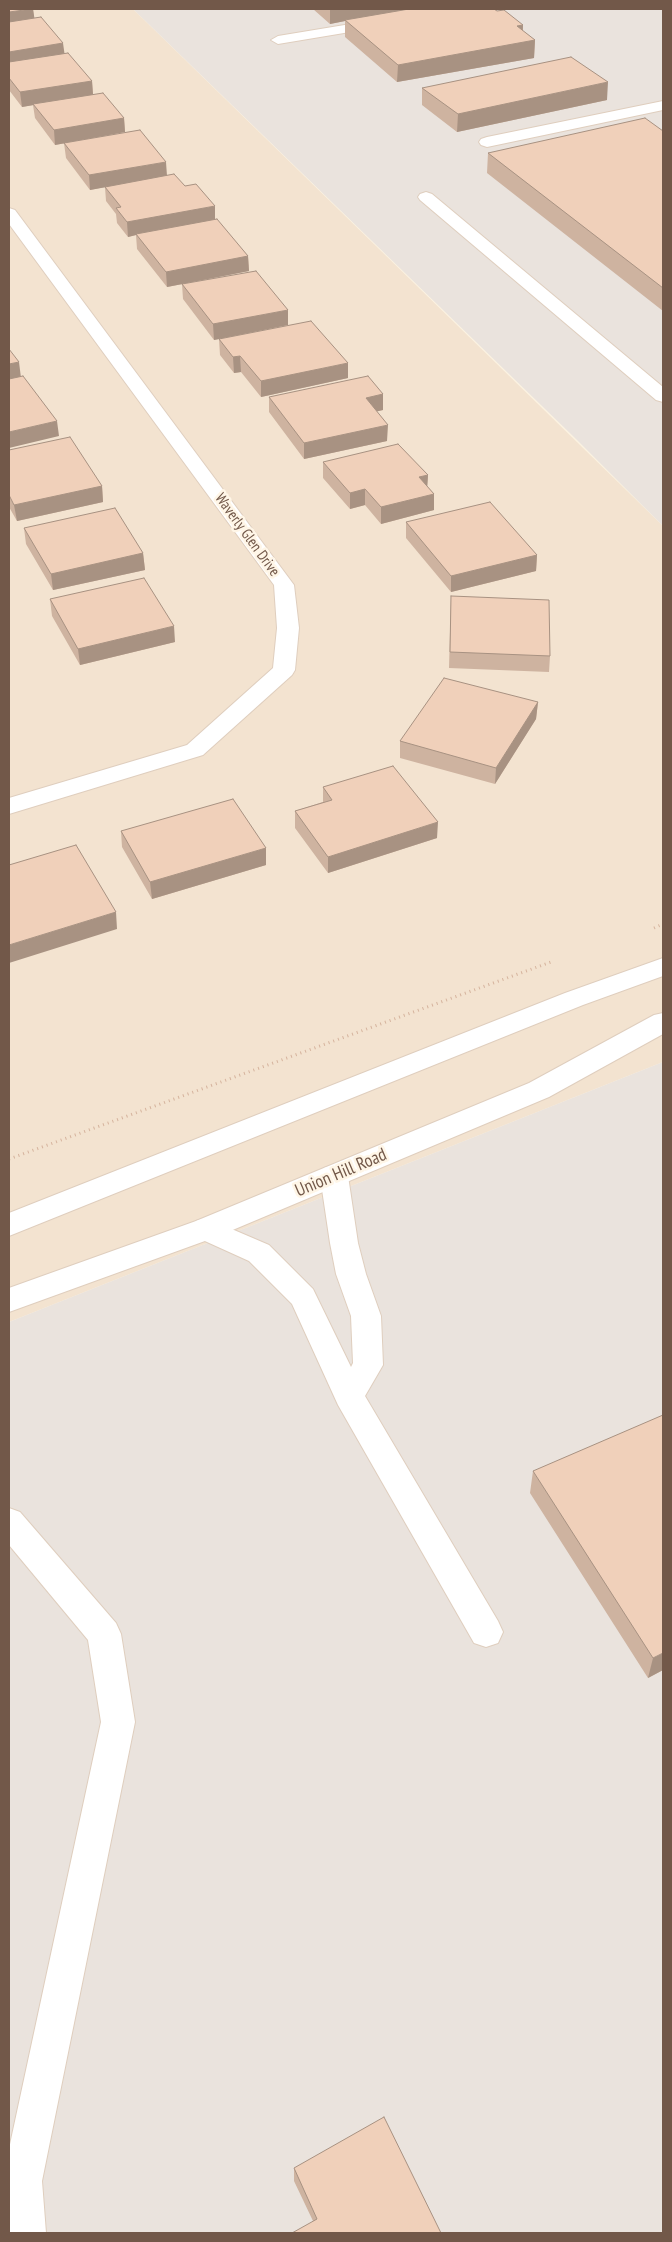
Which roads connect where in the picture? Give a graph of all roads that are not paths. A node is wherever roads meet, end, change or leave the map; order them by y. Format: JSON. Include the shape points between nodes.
{"nodes":[{"id":1,"x":396,"y":20,"type":"edge"},
{"id":2,"x":278,"y":40,"type":"dead end"},
{"id":3,"x":663,"y":105,"type":"edge"},
{"id":4,"x":487,"y":142,"type":"dead end"},
{"id":5,"x":426,"y":197,"type":"dead end"},
{"id":6,"x":9,"y":213,"type":"edge"},
{"id":7,"x":663,"y":396,"type":"edge"},
{"id":8,"x":9,"y":806,"type":"edge"},
{"id":9,"x":663,"y":968,"type":"edge"},
{"id":10,"x":663,"y":1022,"type":"edge"},
{"id":11,"x":334,"y":1176,"type":"junction"},
{"id":12,"x":9,"y":1225,"type":"edge"},
{"id":13,"x":206,"y":1229,"type":"junction"},
{"id":14,"x":9,"y":1300,"type":"edge"},
{"id":15,"x":350,"y":1396,"type":"junction"},
{"id":16,"x":9,"y":1522,"type":"edge"},
{"id":17,"x":486,"y":1632,"type":"dead end"},
{"id":18,"x":26,"y":2233,"type":"edge"}],
"edges":[{"from":1,"to":2,"type":"street"},
{"from":3,"to":4,"type":"street"},
{"from":5,"to":7,"type":"street"},
{"from":6,"to":8,"type":"street","name":"Waverly Glen Drive","via":[[284,585],[288,628],[284,670],[195,750]]},
{"from":9,"to":12,"type":"street","via":[[574,999]]},
{"from":10,"to":11,"type":"street","name":"Union Hill Road","via":[[539,1090]]},
{"from":11,"to":13,"type":"street","name":"Union Hill Road"},
{"from":11,"to":15,"type":"street","via":[[344,1243],[366,1316],[368,1365]]},
{"from":13,"to":14,"type":"street","name":"Union Hill Road"},
{"from":13,"to":15,"type":"street","via":[[259,1253],[303,1297]]},
{"from":15,"to":17,"type":"street"},
{"from":16,"to":18,"type":"street","via":[[104,1634],[118,1722],[22,2181]]}]}
